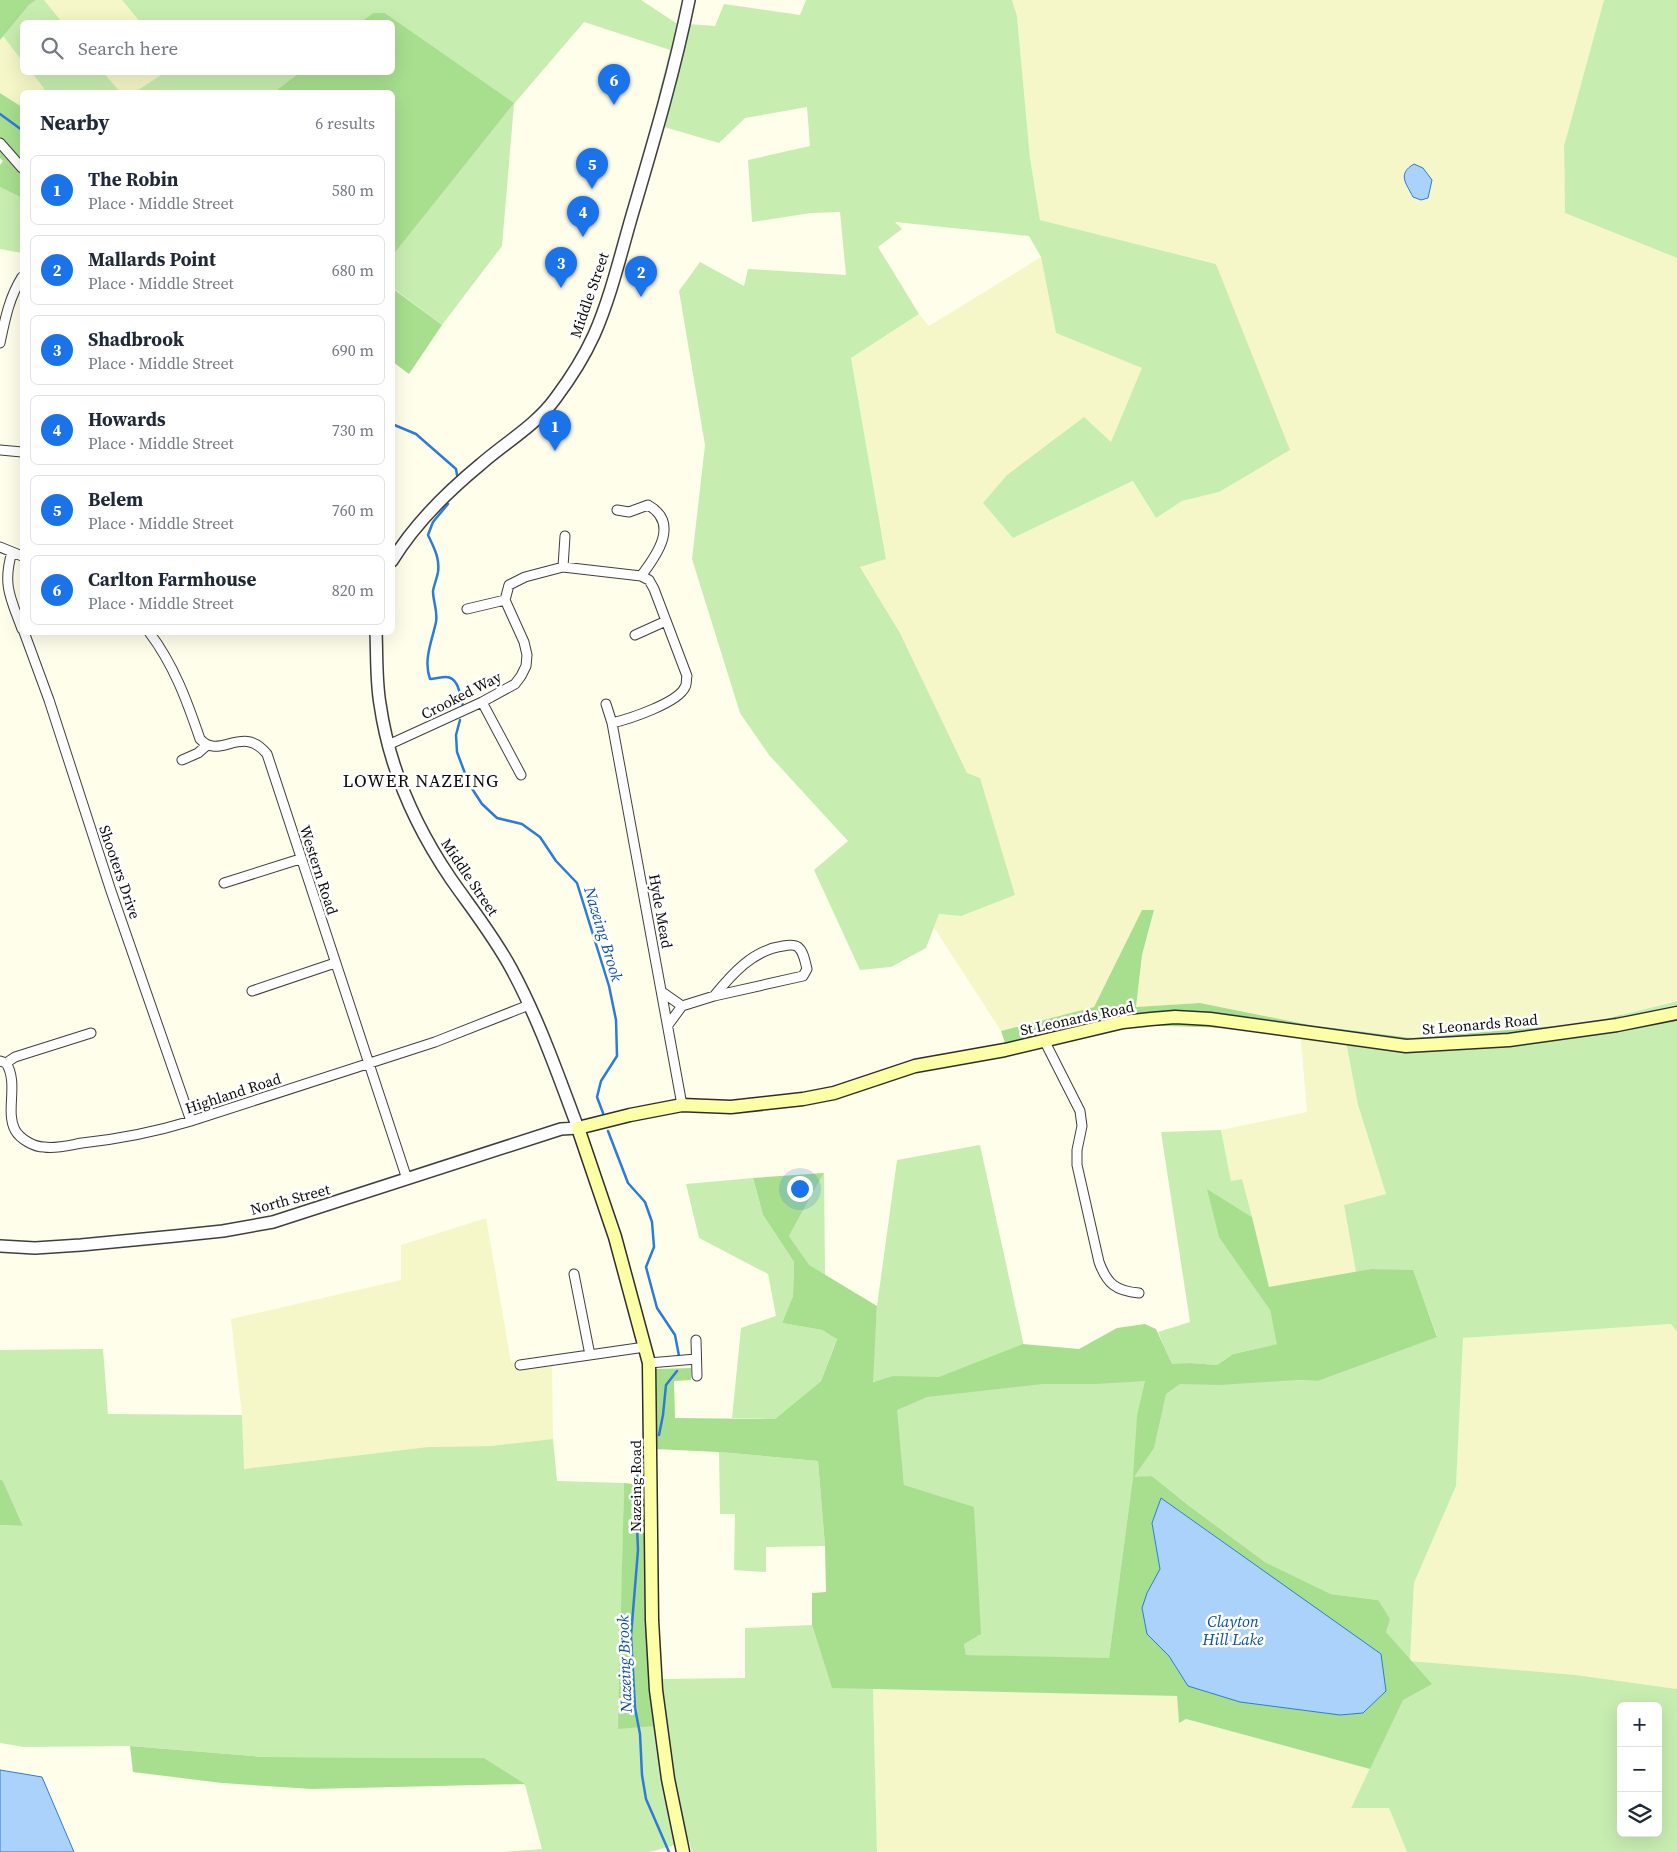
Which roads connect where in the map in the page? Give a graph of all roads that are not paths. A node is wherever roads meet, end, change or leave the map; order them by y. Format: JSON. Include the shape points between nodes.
{"nodes":[{"id":1,"x":689,"y":0,"type":"edge"},
{"id":2,"x":0,"y":143,"type":"edge"},
{"id":3,"x":20,"y":166,"type":"edge"},
{"id":4,"x":20,"y":281,"type":"edge"},
{"id":5,"x":0,"y":343,"type":"edge"},
{"id":6,"x":0,"y":450,"type":"edge"},
{"id":7,"x":20,"y":452,"type":"edge"},
{"id":8,"x":617,"y":510,"type":"dead end"},
{"id":9,"x":565,"y":536,"type":"dead end"},
{"id":10,"x":0,"y":546,"type":"edge"},
{"id":11,"x":12,"y":552,"type":"junction"},
{"id":12,"x":20,"y":555,"type":"edge"},
{"id":13,"x":395,"y":556,"type":"edge"},
{"id":14,"x":563,"y":567,"type":"junction"},
{"id":15,"x":641,"y":576,"type":"junction"},
{"id":16,"x":506,"y":600,"type":"junction"},
{"id":17,"x":466,"y":609,"type":"dead end"},
{"id":18,"x":666,"y":621,"type":"junction"},
{"id":19,"x":20,"y":624,"type":"edge"},
{"id":20,"x":25,"y":635,"type":"edge"},
{"id":21,"x":151,"y":635,"type":"edge"},
{"id":22,"x":376,"y":635,"type":"edge"},
{"id":23,"x":636,"y":635,"type":"dead end"},
{"id":24,"x":482,"y":702,"type":"junction"},
{"id":25,"x":606,"y":704,"type":"dead end"},
{"id":26,"x":612,"y":723,"type":"junction"},
{"id":27,"x":388,"y":745,"type":"junction"},
{"id":28,"x":206,"y":746,"type":"junction"},
{"id":29,"x":182,"y":760,"type":"dead end"},
{"id":30,"x":521,"y":776,"type":"dead end"},
{"id":31,"x":300,"y":859,"type":"junction"},
{"id":32,"x":224,"y":883,"type":"dead end"},
{"id":33,"x":335,"y":963,"type":"junction"},
{"id":34,"x":252,"y":991,"type":"dead end"},
{"id":35,"x":662,"y":992,"type":"junction"},
{"id":36,"x":714,"y":996,"type":"junction"},
{"id":37,"x":529,"y":1005,"type":"junction"},
{"id":38,"x":682,"y":1006,"type":"junction"},
{"id":39,"x":1677,"y":1013,"type":"edge"},
{"id":40,"x":668,"y":1025,"type":"junction"},
{"id":41,"x":91,"y":1033,"type":"dead end"},
{"id":42,"x":1046,"y":1042,"type":"junction"},
{"id":43,"x":3,"y":1062,"type":"edge"},
{"id":44,"x":369,"y":1063,"type":"junction"},
{"id":45,"x":682,"y":1105,"type":"junction"},
{"id":46,"x":191,"y":1121,"type":"junction"},
{"id":47,"x":578,"y":1128,"type":"junction"},
{"id":48,"x":408,"y":1179,"type":"junction"},
{"id":49,"x":0,"y":1246,"type":"edge"},
{"id":50,"x":574,"y":1274,"type":"dead end"},
{"id":51,"x":1139,"y":1293,"type":"dead end"},
{"id":52,"x":696,"y":1340,"type":"dead end"},
{"id":53,"x":645,"y":1347,"type":"junction"},
{"id":54,"x":590,"y":1355,"type":"junction"},
{"id":55,"x":696,"y":1359,"type":"junction"},
{"id":56,"x":649,"y":1362,"type":"junction"},
{"id":57,"x":520,"y":1365,"type":"dead end"},
{"id":58,"x":697,"y":1376,"type":"dead end"},
{"id":59,"x":683,"y":1852,"type":"edge"}],
"edges":[{"from":1,"to":13,"type":"street","name":"Middle Street","via":[[660,119],[605,304],[580,362],[554,401],[430,510]]},
{"from":2,"to":3,"type":"street"},
{"from":4,"to":5,"type":"street","via":[[8,304]]},
{"from":6,"to":7,"type":"street"},
{"from":8,"to":15,"type":"street","via":[[629,512],[648,505],[656,509],[663,521],[664,537],[658,553]]},
{"from":9,"to":14,"type":"street"},
{"from":10,"to":11,"type":"street"},
{"from":11,"to":12,"type":"street"},
{"from":11,"to":19,"type":"street","via":[[8,592]]},
{"from":14,"to":15,"type":"street"},
{"from":14,"to":16,"type":"street","via":[[525,577],[509,585]]},
{"from":15,"to":18,"type":"street","via":[[652,585]]},
{"from":16,"to":17,"type":"street"},
{"from":16,"to":24,"type":"street","name":"Crooked Way","via":[[524,642],[526,666],[515,684]]},
{"from":18,"to":23,"type":"street"},
{"from":18,"to":26,"type":"street","via":[[687,676],[685,688],[646,713]]},
{"from":20,"to":46,"type":"street","name":"Shooters Drive","via":[[50,700],[111,891]]},
{"from":21,"to":28,"type":"street","via":[[176,676],[200,739]]},
{"from":22,"to":27,"type":"street","name":"Middle Street","via":[[380,704]]},
{"from":24,"to":27,"type":"street","name":"Crooked Way"},
{"from":24,"to":30,"type":"street"},
{"from":25,"to":26,"type":"street","name":"Hyde Mead"},
{"from":26,"to":35,"type":"street","name":"Hyde Mead"},
{"from":27,"to":37,"type":"street","name":"Middle Street","via":[[415,817],[512,970]]},
{"from":28,"to":29,"type":"street"},
{"from":28,"to":31,"type":"street","name":"Western Road","via":[[250,741],[260,745],[267,754]]},
{"from":31,"to":32,"type":"street"},
{"from":31,"to":33,"type":"street","name":"Western Road"},
{"from":33,"to":34,"type":"street"},
{"from":33,"to":44,"type":"street","name":"Western Road"},
{"from":35,"to":38,"type":"street"},
{"from":35,"to":40,"type":"street","name":"Hyde Mead"},
{"from":36,"to":36,"type":"street","via":[[803,976],[807,969],[803,955],[792,945],[766,950],[743,964]]},
{"from":36,"to":38,"type":"street"},
{"from":37,"to":44,"type":"street","name":"Highland Road","via":[[435,1042]]},
{"from":37,"to":47,"type":"street","name":"Middle Street"},
{"from":38,"to":40,"type":"street"},
{"from":39,"to":42,"type":"main road","name":"St Leonards Road","via":[[1509,1040],[1406,1046],[1287,1028],[1175,1017],[1123,1022]]},
{"from":40,"to":45,"type":"street","name":"Hyde Mead"},
{"from":41,"to":43,"type":"street"},
{"from":42,"to":45,"type":"main road","name":"St Leonards Road","via":[[922,1065],[834,1093],[730,1107]]},
{"from":42,"to":51,"type":"street","via":[[1080,1111],[1082,1126],[1077,1165],[1104,1276],[1124,1292]]},
{"from":43,"to":46,"type":"street","name":"Highland Road","via":[[11,1076],[14,1129],[20,1138],[43,1148],[156,1132]]},
{"from":44,"to":46,"type":"street","name":"Highland Road"},
{"from":44,"to":48,"type":"street","name":"Western Road"},
{"from":45,"to":47,"type":"main road","name":"St Leonards Road"},
{"from":47,"to":48,"type":"street","name":"North Street","via":[[561,1129]]},
{"from":47,"to":53,"type":"main road","name":"Nazeing Road","via":[[615,1237]]},
{"from":48,"to":49,"type":"street","name":"North Street","via":[[273,1222],[175,1236],[35,1248]]},
{"from":50,"to":54,"type":"street"},
{"from":52,"to":55,"type":"street"},
{"from":53,"to":54,"type":"street"},
{"from":53,"to":56,"type":"main road","name":"Nazeing Road"},
{"from":54,"to":57,"type":"street"},
{"from":55,"to":56,"type":"street"},
{"from":55,"to":58,"type":"street"},
{"from":56,"to":59,"type":"main road","name":"Nazeing Road","via":[[652,1620],[656,1690],[668,1779]]}]}
